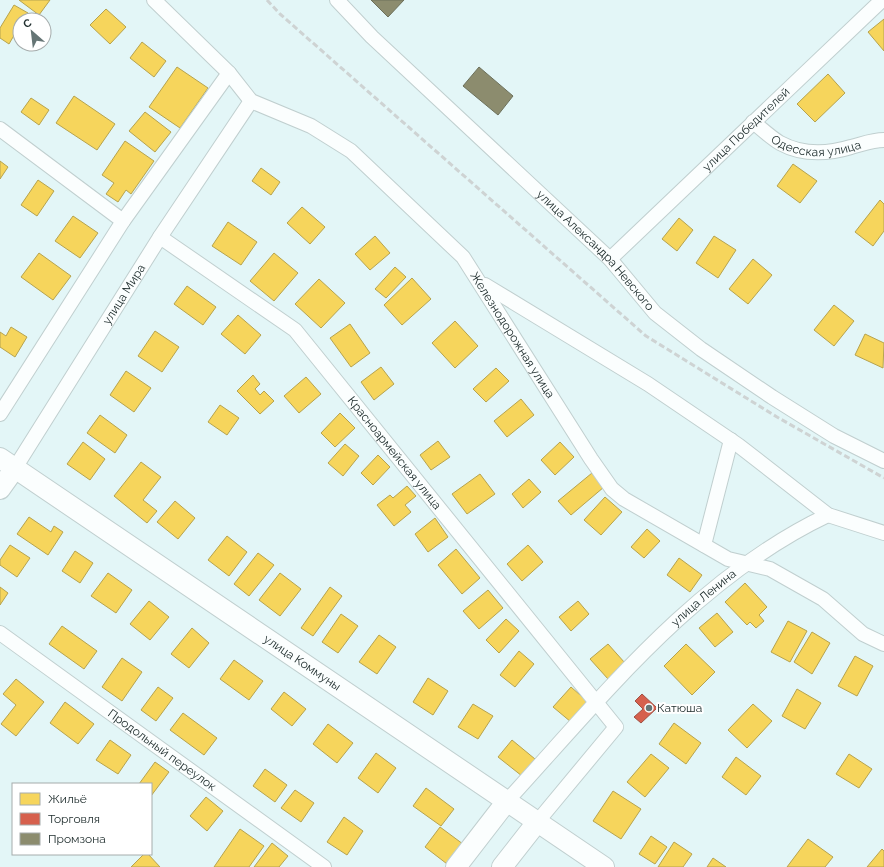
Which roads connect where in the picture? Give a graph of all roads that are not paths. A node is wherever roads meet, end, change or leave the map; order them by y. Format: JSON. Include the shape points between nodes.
{"nodes":[{"id":1,"x":154,"y":0,"type":"edge"},
{"id":2,"x":336,"y":0,"type":"edge"},
{"id":3,"x":882,"y":0,"type":"edge"},
{"id":4,"x":229,"y":73,"type":"junction"},
{"id":5,"x":251,"y":101,"type":"junction"},
{"id":6,"x":753,"y":122,"type":"junction"},
{"id":7,"x":0,"y":129,"type":"edge"},
{"id":8,"x":884,"y":140,"type":"edge"},
{"id":9,"x":123,"y":221,"type":"junction"},
{"id":10,"x":160,"y":237,"type":"junction"},
{"id":11,"x":610,"y":259,"type":"junction"},
{"id":12,"x":481,"y":283,"type":"junction"},
{"id":13,"x":0,"y":414,"type":"edge"},
{"id":14,"x":731,"y":440,"type":"junction"},
{"id":15,"x":884,"y":461,"type":"edge"},
{"id":16,"x":7,"y":463,"type":"edge"},
{"id":17,"x":0,"y":489,"type":"edge"},
{"id":18,"x":828,"y":515,"type":"junction"},
{"id":19,"x":884,"y":533,"type":"edge"},
{"id":20,"x":704,"y":545,"type":"junction"},
{"id":21,"x":746,"y":564,"type":"junction"},
{"id":22,"x":0,"y":633,"type":"edge"},
{"id":23,"x":884,"y":644,"type":"edge"},
{"id":24,"x":597,"y":703,"type":"junction"},
{"id":25,"x":507,"y":801,"type":"junction"},
{"id":26,"x":538,"y":821,"type":"junction"},
{"id":27,"x":324,"y":867,"type":"edge"},
{"id":28,"x":456,"y":867,"type":"edge"},
{"id":29,"x":502,"y":867,"type":"edge"},
{"id":30,"x":604,"y":867,"type":"edge"}],
"edges":[{"from":1,"to":4,"type":"street","name":"Железнодорожная улица"},
{"from":2,"to":11,"type":"street","name":"улица Александра Невского","via":[[372,37]]},
{"from":3,"to":6,"type":"street","name":"улица Победителей"},
{"from":4,"to":5,"type":"street","name":"Железнодорожная улица"},
{"from":4,"to":9,"type":"street"},
{"from":5,"to":10,"type":"street","name":"улица Мира"},
{"from":5,"to":12,"type":"street","name":"Железнодорожная улица","via":[[311,126],[351,151],[464,257]]},
{"from":6,"to":8,"type":"street","name":"Одесская улица","via":[[780,143],[799,150],[822,153],[851,148],[873,140]]},
{"from":6,"to":11,"type":"street","name":"улица Победителей"},
{"from":7,"to":9,"type":"street"},
{"from":9,"to":13,"type":"street"},
{"from":10,"to":16,"type":"street","name":"улица Мира"},
{"from":10,"to":24,"type":"street","name":"Красноармейская улица","via":[[295,330]]},
{"from":11,"to":15,"type":"street","name":"улица Александра Невского","via":[[655,313],[701,349],[834,436]]},
{"from":12,"to":14,"type":"street","via":[[648,384]]},
{"from":12,"to":20,"type":"street","name":"Железнодорожная улица","via":[[612,489],[624,499]]},
{"from":14,"to":18,"type":"street"},
{"from":14,"to":20,"type":"street"},
{"from":16,"to":17,"type":"street","name":"улица Мира"},
{"from":16,"to":25,"type":"street","name":"улица Коммуны"},
{"from":18,"to":19,"type":"street"},
{"from":18,"to":21,"type":"street","name":"улица Ленина","via":[[804,526]]},
{"from":20,"to":21,"type":"street","name":"Железнодорожная улица","via":[[728,559]]},
{"from":21,"to":23,"type":"street","name":"Железнодорожная улица","via":[[770,569],[823,600],[863,634]]},
{"from":21,"to":24,"type":"street","name":"улица Ленина","via":[[713,588],[639,658]]},
{"from":22,"to":27,"type":"street","name":"Продольный переулок"},
{"from":24,"to":25,"type":"street","name":"улица Ленина"},
{"from":24,"to":26,"type":"street","via":[[616,727]]},
{"from":25,"to":26,"type":"street","name":"улица Коммуны"},
{"from":25,"to":28,"type":"street","name":"улица Ленина"},
{"from":26,"to":29,"type":"street"},
{"from":26,"to":30,"type":"street","name":"улица Коммуны"}]}
